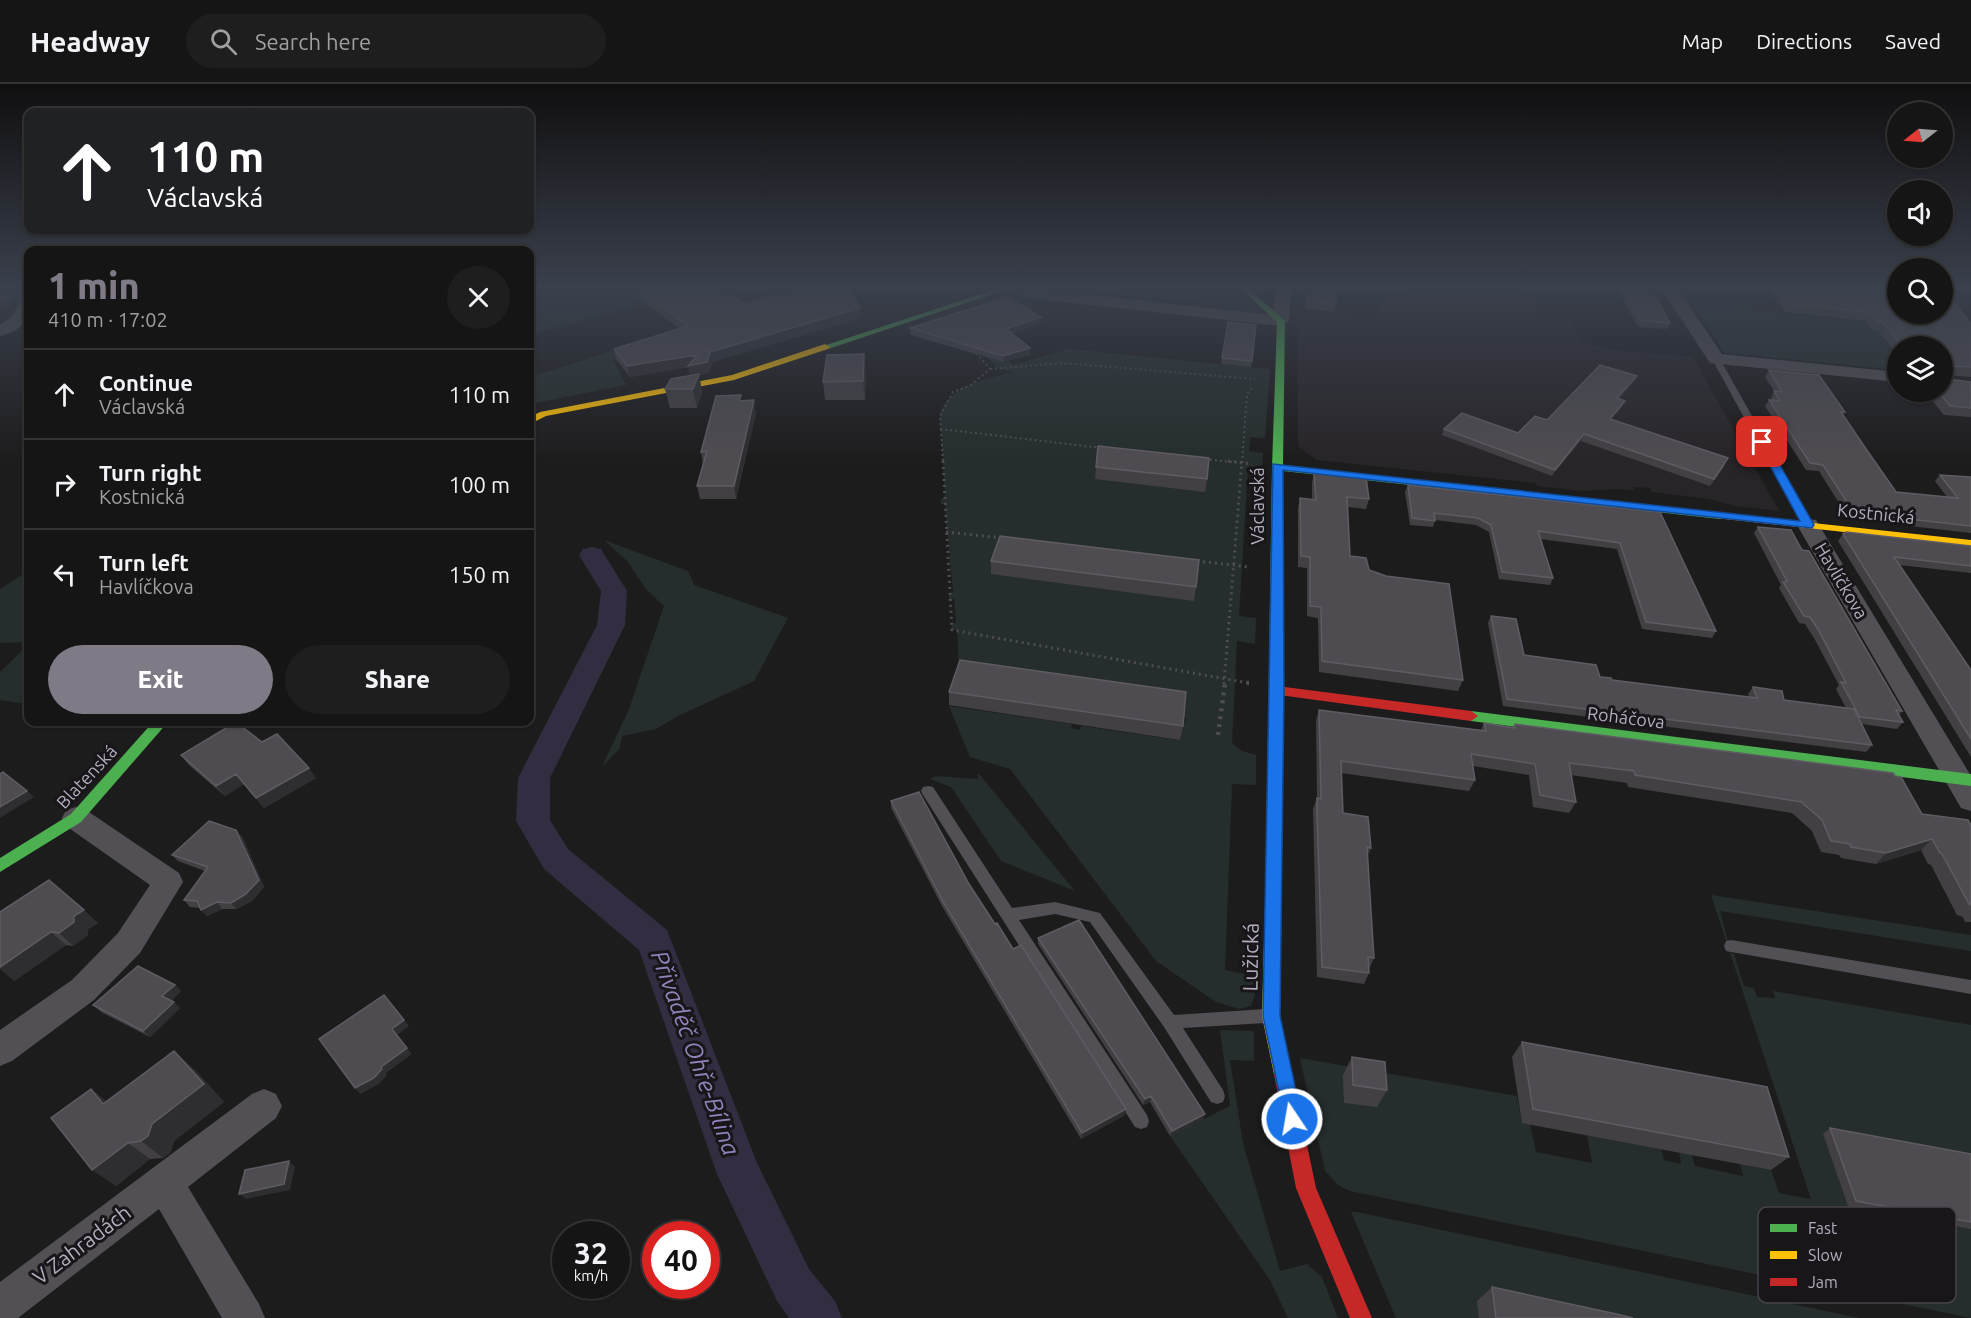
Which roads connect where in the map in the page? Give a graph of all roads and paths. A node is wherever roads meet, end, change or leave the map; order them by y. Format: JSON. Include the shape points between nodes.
{"nodes":[{"id":1,"x":828,"y":346,"type":"edge"},
{"id":2,"x":1280,"y":346,"type":"edge"},
{"id":3,"x":1707,"y":346,"type":"edge"},
{"id":4,"x":975,"y":352,"type":"edge"},
{"id":5,"x":1716,"y":359,"type":"junction"},
{"id":6,"x":990,"y":369,"type":"junction"},
{"id":7,"x":1887,"y":376,"type":"edge"},
{"id":8,"x":534,"y":419,"type":"edge"},
{"id":9,"x":941,"y":429,"type":"junction"},
{"id":10,"x":1103,"y":448,"type":"edge"},
{"id":11,"x":1195,"y":458,"type":"edge"},
{"id":12,"x":1241,"y":463,"type":"junction"},
{"id":13,"x":1277,"y":467,"type":"junction"},
{"id":14,"x":1808,"y":525,"type":"junction"},
{"id":15,"x":946,"y":532,"type":"junction"},
{"id":16,"x":1003,"y":538,"type":"edge"},
{"id":17,"x":1971,"y":543,"type":"edge"},
{"id":18,"x":1187,"y":560,"type":"edge"},
{"id":19,"x":1233,"y":566,"type":"junction"},
{"id":20,"x":1277,"y":571,"type":"junction"},
{"id":21,"x":1225,"y":679,"type":"junction"},
{"id":22,"x":1277,"y":690,"type":"junction"},
{"id":23,"x":157,"y":726,"type":"edge"},
{"id":24,"x":1218,"y":735,"type":"dead end"},
{"id":25,"x":1967,"y":786,"type":"edge"},
{"id":26,"x":928,"y":791,"type":"dead end"},
{"id":27,"x":76,"y":818,"type":"junction"},
{"id":28,"x":0,"y":867,"type":"edge"},
{"id":29,"x":1009,"y":915,"type":"junction"},
{"id":30,"x":1731,"y":946,"type":"dead end"},
{"id":31,"x":1971,"y":987,"type":"edge"},
{"id":32,"x":1271,"y":1016,"type":"junction"},
{"id":33,"x":1170,"y":1022,"type":"junction"},
{"id":34,"x":0,"y":1050,"type":"edge"},
{"id":35,"x":1217,"y":1096,"type":"dead end"},
{"id":36,"x":264,"y":1106,"type":"dead end"},
{"id":37,"x":1141,"y":1121,"type":"dead end"},
{"id":38,"x":164,"y":1182,"type":"junction"},
{"id":39,"x":0,"y":1307,"type":"edge"},
{"id":40,"x":245,"y":1318,"type":"edge"},
{"id":41,"x":1361,"y":1318,"type":"edge"}],
"edges":[{"from":1,"to":8,"type":"street","via":[[734,376]]},
{"from":2,"to":13,"type":"street","name":"Václavská"},
{"from":3,"to":5,"type":"street"},
{"from":4,"to":6,"type":"path"},
{"from":5,"to":7,"type":"street"},
{"from":5,"to":14,"type":"lane","name":"Havlíčkova"},
{"from":6,"to":9,"type":"path","via":[[971,385],[953,392],[940,416]]},
{"from":6,"to":12,"type":"path","via":[[1063,363],[1259,379],[1247,394]]},
{"from":9,"to":10,"type":"path"},
{"from":9,"to":15,"type":"path"},
{"from":11,"to":12,"type":"path"},
{"from":12,"to":13,"type":"path"},
{"from":12,"to":19,"type":"path"},
{"from":13,"to":14,"type":"street","name":"Kostnická"},
{"from":13,"to":20,"type":"street","name":"Václavská"},
{"from":14,"to":17,"type":"street","name":"Kostnická"},
{"from":14,"to":25,"type":"street","name":"Havlíčkova"},
{"from":15,"to":16,"type":"path"},
{"from":15,"to":21,"type":"path","via":[[952,630]]},
{"from":18,"to":19,"type":"path"},
{"from":19,"to":20,"type":"path"},
{"from":19,"to":21,"type":"path"},
{"from":20,"to":22,"type":"street","name":"Václavská"},
{"from":21,"to":22,"type":"path"},
{"from":21,"to":24,"type":"path"},
{"from":22,"to":25,"type":"street","name":"Roháčova"},
{"from":22,"to":32,"type":"street","name":"Lužická"},
{"from":23,"to":27,"type":"street","name":"Blatenská"},
{"from":26,"to":29,"type":"lane"},
{"from":27,"to":28,"type":"street","name":"Blatenská"},
{"from":27,"to":34,"type":"street","via":[[168,882],[129,943],[83,990]]},
{"from":29,"to":33,"type":"lane","via":[[1054,908],[1095,917]]},
{"from":29,"to":37,"type":"lane"},
{"from":30,"to":31,"type":"lane"},
{"from":32,"to":33,"type":"lane"},
{"from":32,"to":41,"type":"street","name":"Lužická","via":[[1306,1188]]},
{"from":33,"to":35,"type":"lane"},
{"from":36,"to":38,"type":"street","name":"V Zahradách"},
{"from":38,"to":39,"type":"street","name":"V Zahradách"},
{"from":38,"to":40,"type":"street"}]}
